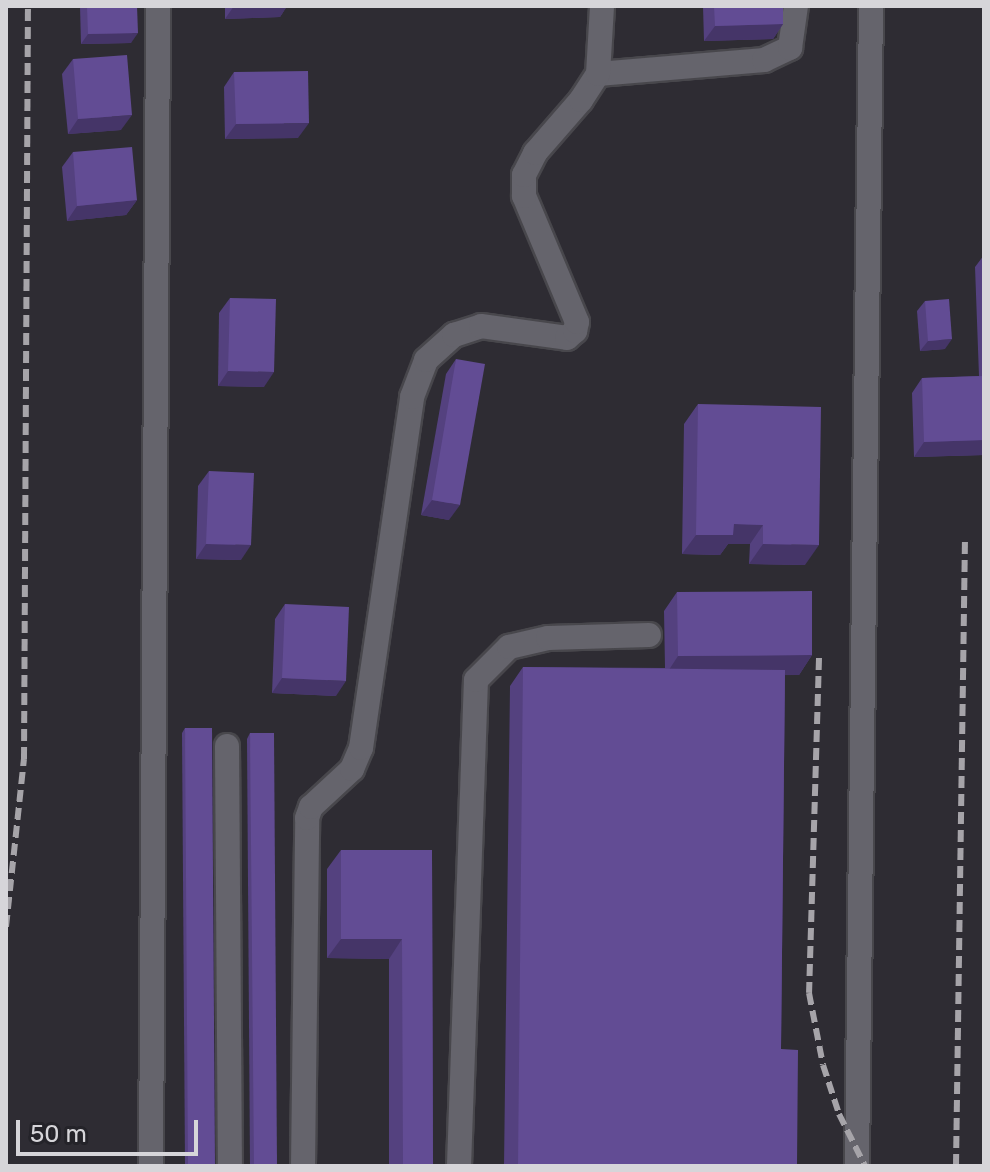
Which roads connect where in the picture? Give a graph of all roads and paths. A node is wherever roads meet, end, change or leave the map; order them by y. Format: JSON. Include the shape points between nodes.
{"nodes":[{"id":1,"x":158,"y":6,"type":"edge"},
{"id":2,"x":602,"y":6,"type":"edge"},
{"id":3,"x":796,"y":6,"type":"edge"},
{"id":4,"x":871,"y":6,"type":"edge"},
{"id":5,"x":598,"y":74,"type":"junction"},
{"id":6,"x":649,"y":635,"type":"dead end"},
{"id":7,"x":227,"y":746,"type":"dead end"},
{"id":8,"x":151,"y":1166,"type":"edge"},
{"id":9,"x":230,"y":1166,"type":"edge"},
{"id":10,"x":303,"y":1166,"type":"edge"},
{"id":11,"x":459,"y":1166,"type":"edge"},
{"id":12,"x":857,"y":1166,"type":"edge"}],
"edges":[{"from":1,"to":8,"type":"street"},
{"from":2,"to":5,"type":"street"},
{"from":3,"to":5,"type":"street","via":[[790,48],[764,60]]},
{"from":4,"to":12,"type":"street"},
{"from":5,"to":10,"type":"street","via":[[535,153],[524,175],[524,196],[577,322],[575,331],[567,338],[481,326],[454,335],[426,360],[412,397],[361,748],[352,769],[311,807],[307,818]]},
{"from":6,"to":11,"type":"street","via":[[548,638],[509,647],[476,680]]},
{"from":7,"to":9,"type":"street"}]}
